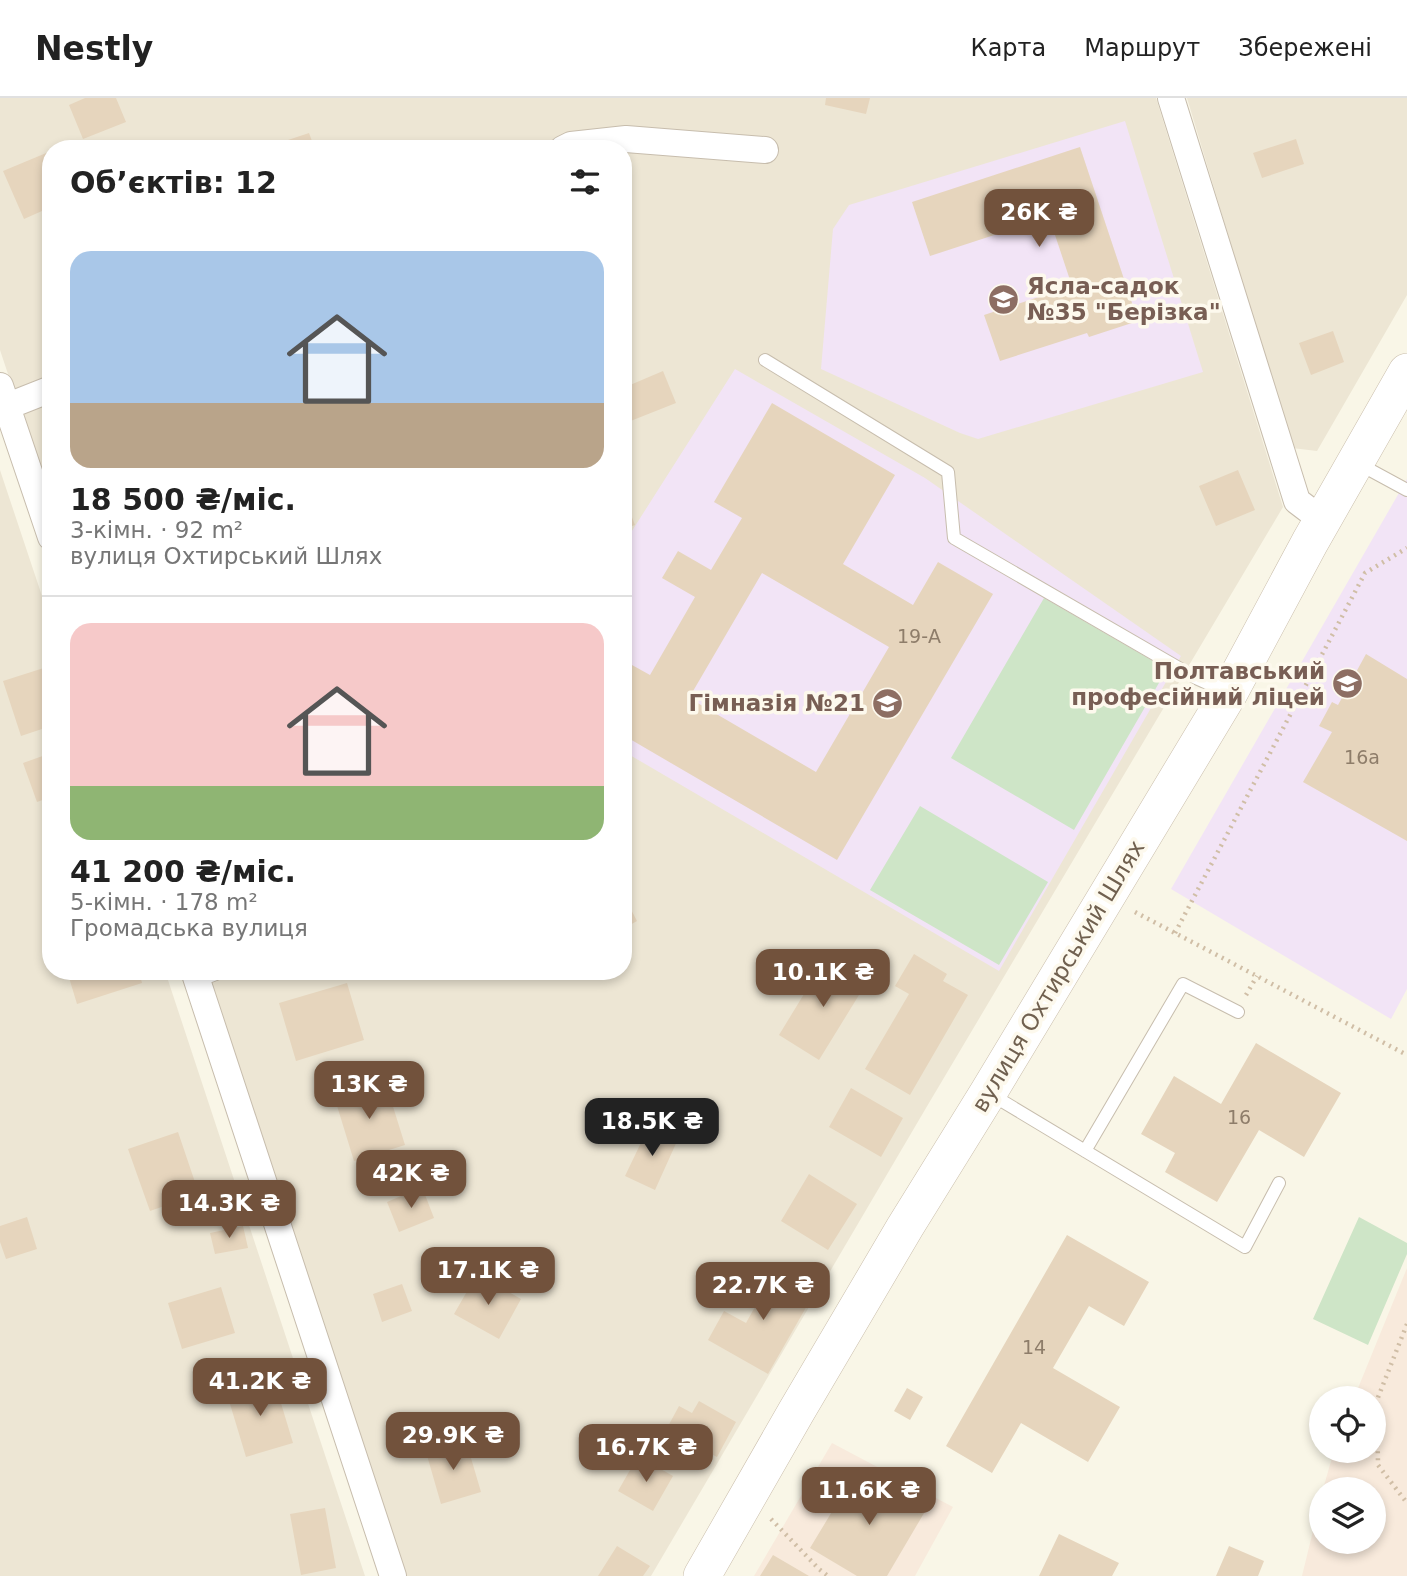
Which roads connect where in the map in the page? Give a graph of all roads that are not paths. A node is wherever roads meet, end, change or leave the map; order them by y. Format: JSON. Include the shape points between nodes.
{"nodes":[{"id":1,"x":1171,"y":98,"type":"edge"},
{"id":2,"x":617,"y":140,"type":"edge"},
{"id":3,"x":765,"y":150,"type":"dead end"},
{"id":4,"x":765,"y":360,"type":"dead end"},
{"id":5,"x":1407,"y":372,"type":"edge"},
{"id":6,"x":42,"y":390,"type":"edge"},
{"id":7,"x":4,"y":396,"type":"edge"},
{"id":8,"x":1356,"y":462,"type":"junction"},
{"id":9,"x":1407,"y":490,"type":"edge"},
{"id":10,"x":42,"y":510,"type":"edge"},
{"id":11,"x":1322,"y":520,"type":"junction"},
{"id":12,"x":1229,"y":693,"type":"junction"},
{"id":13,"x":196,"y":980,"type":"edge"},
{"id":14,"x":1238,"y":1012,"type":"dead end"},
{"id":15,"x":988,"y":1093,"type":"junction"},
{"id":16,"x":1085,"y":1151,"type":"junction"},
{"id":17,"x":1279,"y":1183,"type":"dead end"},
{"id":18,"x":393,"y":1576,"type":"edge"},
{"id":19,"x":702,"y":1576,"type":"edge"}],
"edges":[{"from":1,"to":11,"type":"street","via":[[1297,501]]},
{"from":2,"to":3,"type":"street"},
{"from":4,"to":12,"type":"lane","via":[[948,472],[954,538]]},
{"from":5,"to":8,"type":"main road","name":"вулиця Охтирський Шлях"},
{"from":6,"to":7,"type":"street"},
{"from":7,"to":10,"type":"street"},
{"from":8,"to":9,"type":"lane"},
{"from":8,"to":11,"type":"main road","name":"вулиця Охтирський Шлях"},
{"from":11,"to":12,"type":"main road","name":"вулиця Охтирський Шлях"},
{"from":12,"to":15,"type":"main road","name":"вулиця Охтирський Шлях"},
{"from":13,"to":18,"type":"street"},
{"from":14,"to":16,"type":"lane","via":[[1183,984]]},
{"from":15,"to":16,"type":"lane"},
{"from":15,"to":19,"type":"main road","name":"вулиця Охтирський Шлях"},
{"from":16,"to":17,"type":"lane","via":[[1245,1247]]}]}
